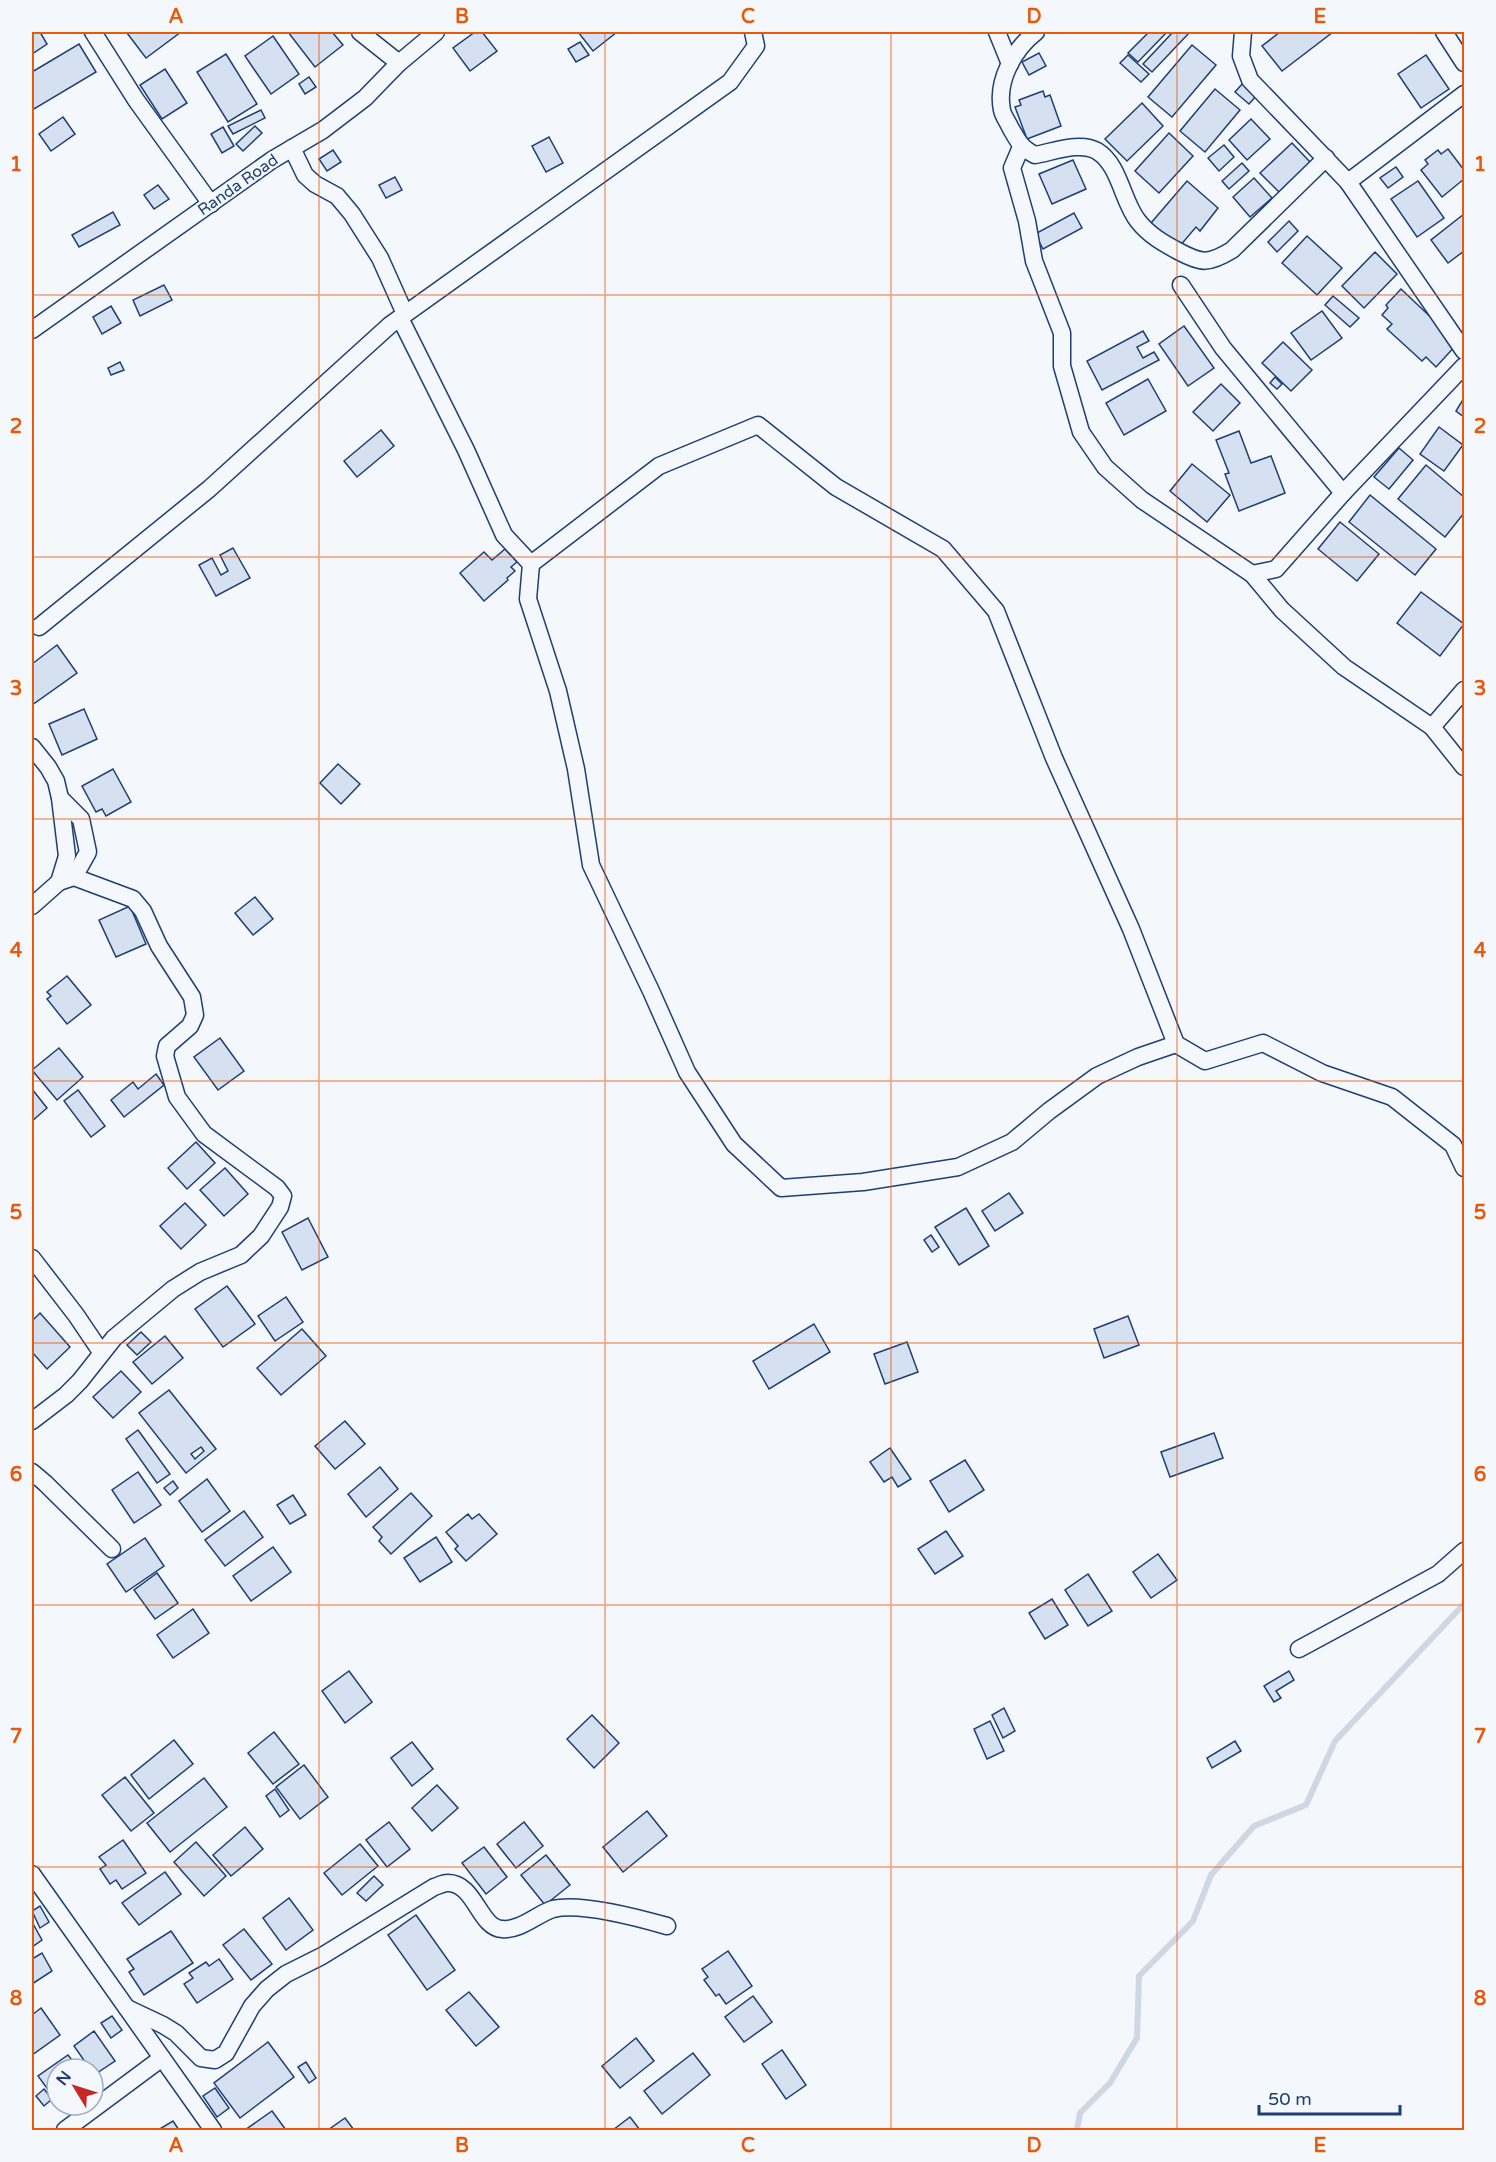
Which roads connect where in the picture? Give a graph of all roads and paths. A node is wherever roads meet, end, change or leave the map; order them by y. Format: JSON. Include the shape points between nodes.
{"nodes":[{"id":1,"x":93,"y":32,"type":"edge"},
{"id":2,"x":360,"y":32,"type":"edge"},
{"id":3,"x":436,"y":32,"type":"edge"},
{"id":4,"x":753,"y":32,"type":"edge"},
{"id":5,"x":997,"y":32,"type":"edge"},
{"id":6,"x":1036,"y":32,"type":"edge"},
{"id":7,"x":1242,"y":32,"type":"edge"},
{"id":8,"x":1444,"y":32,"type":"edge"},
{"id":9,"x":399,"y":63,"type":"junction"},
{"id":10,"x":1464,"y":63,"type":"edge"},
{"id":11,"x":1010,"y":64,"type":"junction"},
{"id":12,"x":1464,"y":94,"type":"edge"},
{"id":13,"x":1021,"y":147,"type":"junction"},
{"id":14,"x":292,"y":148,"type":"junction"},
{"id":15,"x":1326,"y":158,"type":"junction"},
{"id":16,"x":1348,"y":182,"type":"junction"},
{"id":17,"x":211,"y":204,"type":"junction"},
{"id":18,"x":1181,"y":285,"type":"dead end"},
{"id":19,"x":403,"y":316,"type":"junction"},
{"id":20,"x":32,"y":330,"type":"edge"},
{"id":21,"x":1464,"y":351,"type":"edge"},
{"id":22,"x":1464,"y":366,"type":"edge"},
{"id":23,"x":1343,"y":493,"type":"junction"},
{"id":24,"x":531,"y":564,"type":"junction"},
{"id":25,"x":1252,"y":574,"type":"junction"},
{"id":26,"x":39,"y":627,"type":"dead end"},
{"id":27,"x":1464,"y":690,"type":"edge"},
{"id":28,"x":1432,"y":727,"type":"junction"},
{"id":29,"x":32,"y":747,"type":"edge"},
{"id":30,"x":1464,"y":767,"type":"edge"},
{"id":31,"x":66,"y":880,"type":"junction"},
{"id":32,"x":32,"y":906,"type":"edge"},
{"id":33,"x":1176,"y":1044,"type":"junction"},
{"id":34,"x":1464,"y":1168,"type":"edge"},
{"id":35,"x":32,"y":1258,"type":"edge"},
{"id":36,"x":101,"y":1352,"type":"junction"},
{"id":37,"x":32,"y":1421,"type":"edge"},
{"id":38,"x":32,"y":1472,"type":"edge"},
{"id":39,"x":111,"y":1549,"type":"dead end"},
{"id":40,"x":1464,"y":1551,"type":"edge"},
{"id":41,"x":1299,"y":1650,"type":"dead end"},
{"id":42,"x":33,"y":1882,"type":"edge"},
{"id":43,"x":667,"y":1926,"type":"dead end"},
{"id":44,"x":127,"y":2008,"type":"junction"},
{"id":45,"x":162,"y":2058,"type":"junction"},
{"id":46,"x":65,"y":2130,"type":"edge"},
{"id":47,"x":213,"y":2130,"type":"edge"}],
"edges":[{"from":1,"to":17,"type":"street","via":[[136,100]]},
{"from":2,"to":9,"type":"street"},
{"from":3,"to":9,"type":"street","name":"Randa Road"},
{"from":4,"to":19,"type":"street","via":[[756,46],[730,82]]},
{"from":5,"to":11,"type":"street"},
{"from":6,"to":11,"type":"street"},
{"from":7,"to":15,"type":"street","via":[[1241,56],[1250,80]]},
{"from":8,"to":10,"type":"street"},
{"from":9,"to":14,"type":"street","name":"Randa Road","via":[[365,98]]},
{"from":11,"to":13,"type":"street","via":[[1001,89],[1002,112]]},
{"from":12,"to":16,"type":"street"},
{"from":13,"to":15,"type":"street","via":[[1035,155],[1080,146],[1095,149],[1107,159],[1137,220],[1154,238],[1196,261],[1214,261],[1232,250]]},
{"from":13,"to":25,"type":"street","via":[[1012,168],[1034,261],[1062,333],[1062,366],[1081,432],[1105,467],[1142,500]]},
{"from":14,"to":17,"type":"street","name":"Randa Road"},
{"from":14,"to":19,"type":"street","via":[[305,175],[338,195],[352,214],[380,258]]},
{"from":15,"to":16,"type":"street"},
{"from":16,"to":21,"type":"street"},
{"from":17,"to":20,"type":"street","name":"Randa Road"},
{"from":18,"to":23,"type":"street","via":[[1223,348]]},
{"from":19,"to":24,"type":"street","via":[[504,535]]},
{"from":19,"to":26,"type":"street","via":[[209,489]]},
{"from":22,"to":23,"type":"street"},
{"from":23,"to":25,"type":"street","via":[[1276,569]]},
{"from":24,"to":33,"type":"street","via":[[658,466],[758,425],[836,487],[943,549],[996,611]]},
{"from":24,"to":33,"type":"street","via":[[528,598],[558,691],[576,769],[591,865],[687,1072],[734,1144],[782,1188],[863,1182],[958,1167],[1012,1142],[1097,1076]]},
{"from":25,"to":28,"type":"street","via":[[1282,610],[1344,667]]},
{"from":27,"to":28,"type":"street"},
{"from":28,"to":30,"type":"street"},
{"from":29,"to":31,"type":"street","via":[[56,781]]},
{"from":31,"to":32,"type":"street"},
{"from":31,"to":36,"type":"street","via":[[133,899],[143,911],[159,946],[192,997],[195,1016],[190,1026],[167,1046],[165,1056],[177,1097],[204,1134],[278,1188],[283,1196],[261,1236],[241,1255],[200,1272],[173,1289]]},
{"from":33,"to":34,"type":"street","via":[[1205,1061],[1263,1043],[1322,1073],[1392,1097],[1453,1145]]},
{"from":35,"to":36,"type":"street"},
{"from":36,"to":37,"type":"street","via":[[66,1395]]},
{"from":38,"to":39,"type":"street"},
{"from":40,"to":41,"type":"street","via":[[1438,1574]]},
{"from":42,"to":44,"type":"street"},
{"from":43,"to":44,"type":"street","via":[[632,1916],[568,1907],[501,1929],[489,1924],[471,1896],[448,1883],[434,1887],[286,1974],[252,2006],[226,2053],[215,2060],[201,2058],[169,2029]]},
{"from":44,"to":45,"type":"street"},
{"from":45,"to":46,"type":"street"},
{"from":45,"to":47,"type":"street"}]}
